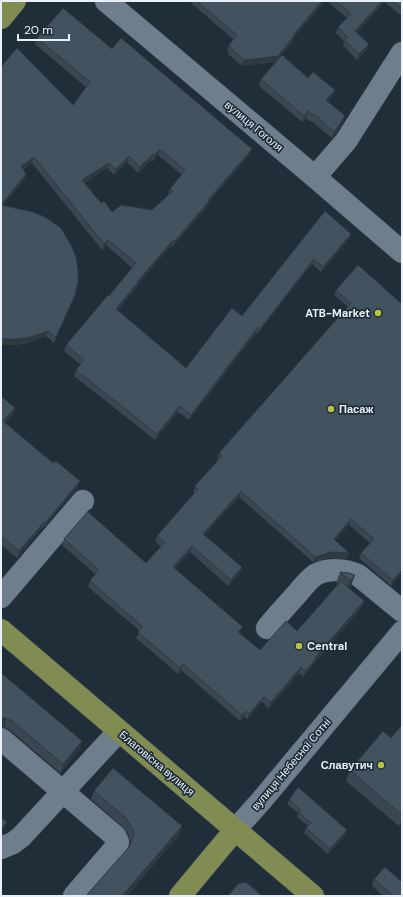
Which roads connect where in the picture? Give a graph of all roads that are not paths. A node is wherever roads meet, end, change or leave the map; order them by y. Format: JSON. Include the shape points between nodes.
{"nodes":[{"id":1,"x":15,"y":1,"type":"edge"},
{"id":2,"x":106,"y":1,"type":"edge"},
{"id":3,"x":1,"y":18,"type":"edge"},
{"id":4,"x":402,"y":53,"type":"edge"},
{"id":5,"x":315,"y":177,"type":"junction"},
{"id":6,"x":402,"y":252,"type":"edge"},
{"id":7,"x":83,"y":501,"type":"dead end"},
{"id":8,"x":1,"y":598,"type":"edge"},
{"id":9,"x":402,"y":611,"type":"edge"},
{"id":10,"x":267,"y":628,"type":"dead end"},
{"id":11,"x":1,"y":630,"type":"edge"},
{"id":12,"x":402,"y":632,"type":"edge"},
{"id":13,"x":119,"y":731,"type":"junction"},
{"id":14,"x":1,"y":739,"type":"edge"},
{"id":15,"x":63,"y":792,"type":"junction"},
{"id":16,"x":235,"y":830,"type":"junction"},
{"id":17,"x":1,"y":848,"type":"edge"},
{"id":18,"x":74,"y":896,"type":"edge"},
{"id":19,"x":180,"y":896,"type":"edge"},
{"id":20,"x":313,"y":896,"type":"edge"}],
"edges":[{"from":1,"to":3,"type":"main road"},
{"from":2,"to":5,"type":"street","name":"вулиця Гоголя"},
{"from":4,"to":5,"type":"street","via":[[346,141]]},
{"from":5,"to":6,"type":"street","name":"вулиця Гоголя"},
{"from":7,"to":8,"type":"street"},
{"from":9,"to":10,"type":"street","via":[[358,575],[336,570],[312,577]]},
{"from":11,"to":13,"type":"main road","name":"Благовісна вулиця"},
{"from":12,"to":16,"type":"street","name":"вулиця Небесної Сотні"},
{"from":13,"to":15,"type":"street"},
{"from":13,"to":16,"type":"main road","name":"Благовісна вулиця"},
{"from":14,"to":15,"type":"street"},
{"from":15,"to":17,"type":"street","via":[[21,837]]},
{"from":15,"to":18,"type":"street","via":[[115,836],[118,842]]},
{"from":16,"to":19,"type":"main road","name":"вулиця Небесної Сотні"},
{"from":16,"to":20,"type":"main road","name":"Благовісна вулиця"}]}
